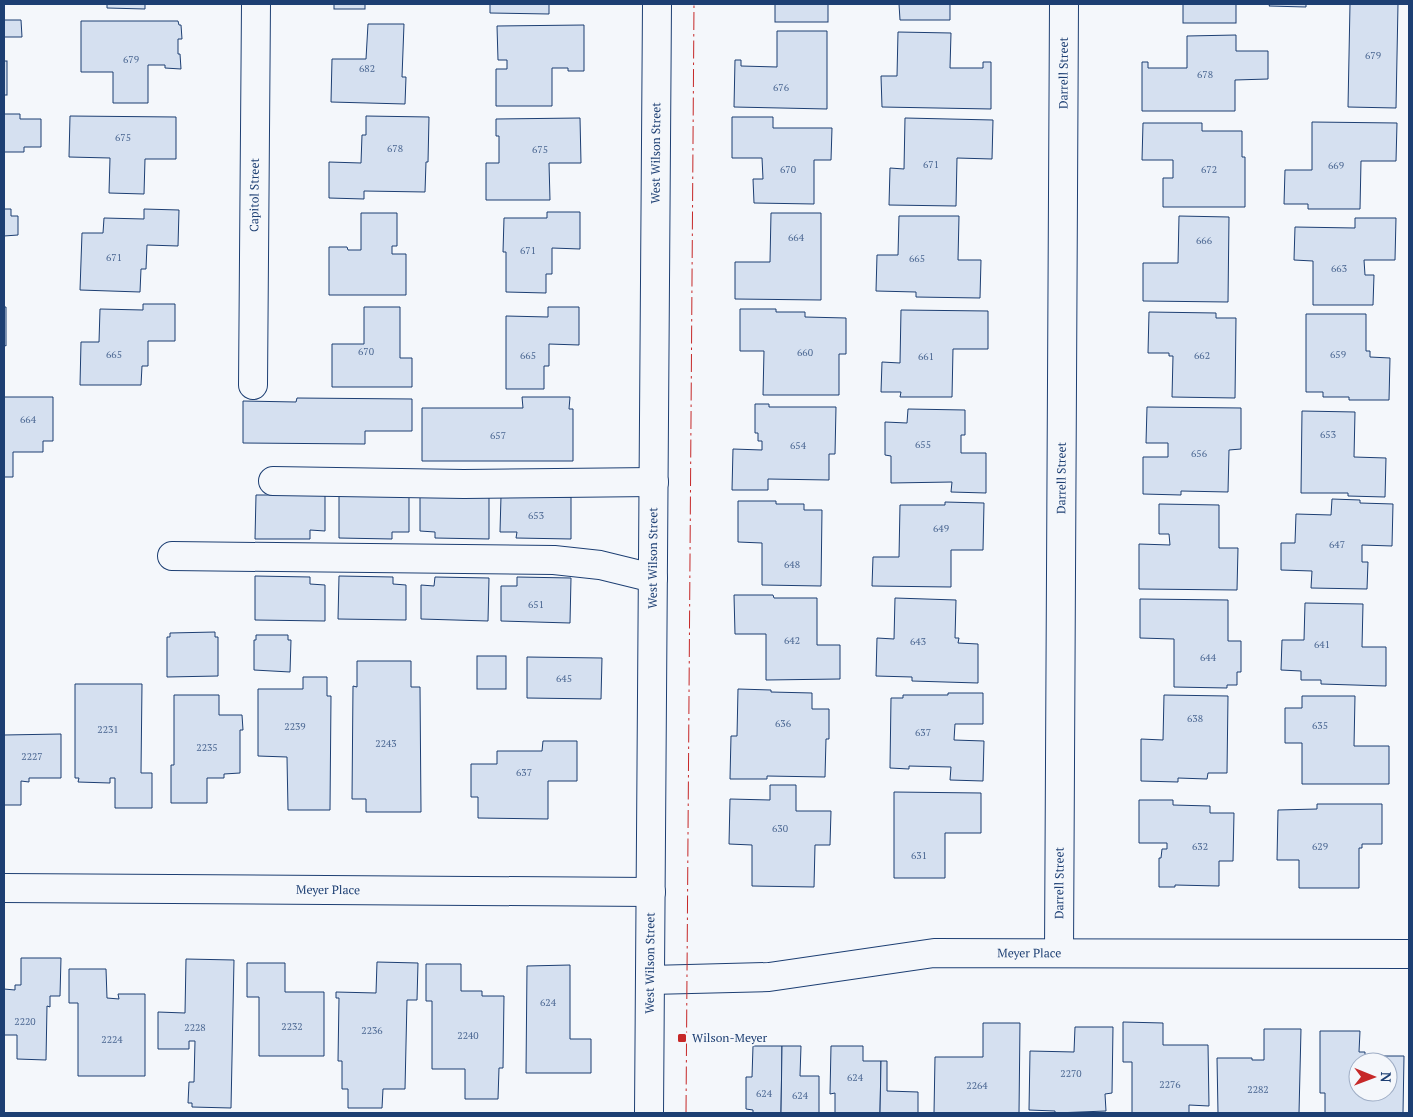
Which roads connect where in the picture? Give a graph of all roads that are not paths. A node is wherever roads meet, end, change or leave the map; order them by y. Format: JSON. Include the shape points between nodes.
{"nodes":[{"id":1,"x":256,"y":4,"type":"edge"},
{"id":2,"x":657,"y":4,"type":"edge"},
{"id":3,"x":1064,"y":4,"type":"edge"},
{"id":4,"x":253,"y":385,"type":"dead end"},
{"id":5,"x":273,"y":481,"type":"dead end"},
{"id":6,"x":654,"y":482,"type":"junction"},
{"id":7,"x":172,"y":556,"type":"dead end"},
{"id":8,"x":653,"y":578,"type":"junction"},
{"id":9,"x":4,"y":888,"type":"edge"},
{"id":10,"x":651,"y":892,"type":"junction"},
{"id":11,"x":1059,"y":954,"type":"junction"},
{"id":12,"x":1409,"y":954,"type":"edge"},
{"id":13,"x":650,"y":980,"type":"junction"},
{"id":14,"x":649,"y":1113,"type":"edge"}],
"edges":[{"from":1,"to":4,"type":"street","name":"Capitol Street"},
{"from":2,"to":6,"type":"street","name":"West Wilson Street"},
{"from":3,"to":11,"type":"street","name":"Darrell Street"},
{"from":5,"to":6,"type":"street"},
{"from":6,"to":8,"type":"street","name":"West Wilson Street"},
{"from":7,"to":8,"type":"street","via":[[554,560],[600,565]]},
{"from":8,"to":10,"type":"street","name":"West Wilson Street"},
{"from":9,"to":10,"type":"street","name":"Meyer Place"},
{"from":10,"to":13,"type":"street","name":"West Wilson Street"},
{"from":11,"to":12,"type":"street","name":"Meyer Place"},
{"from":11,"to":13,"type":"street","name":"Meyer Place","via":[[934,953],[769,977]]},
{"from":13,"to":14,"type":"street","name":"West Wilson Street"}]}
